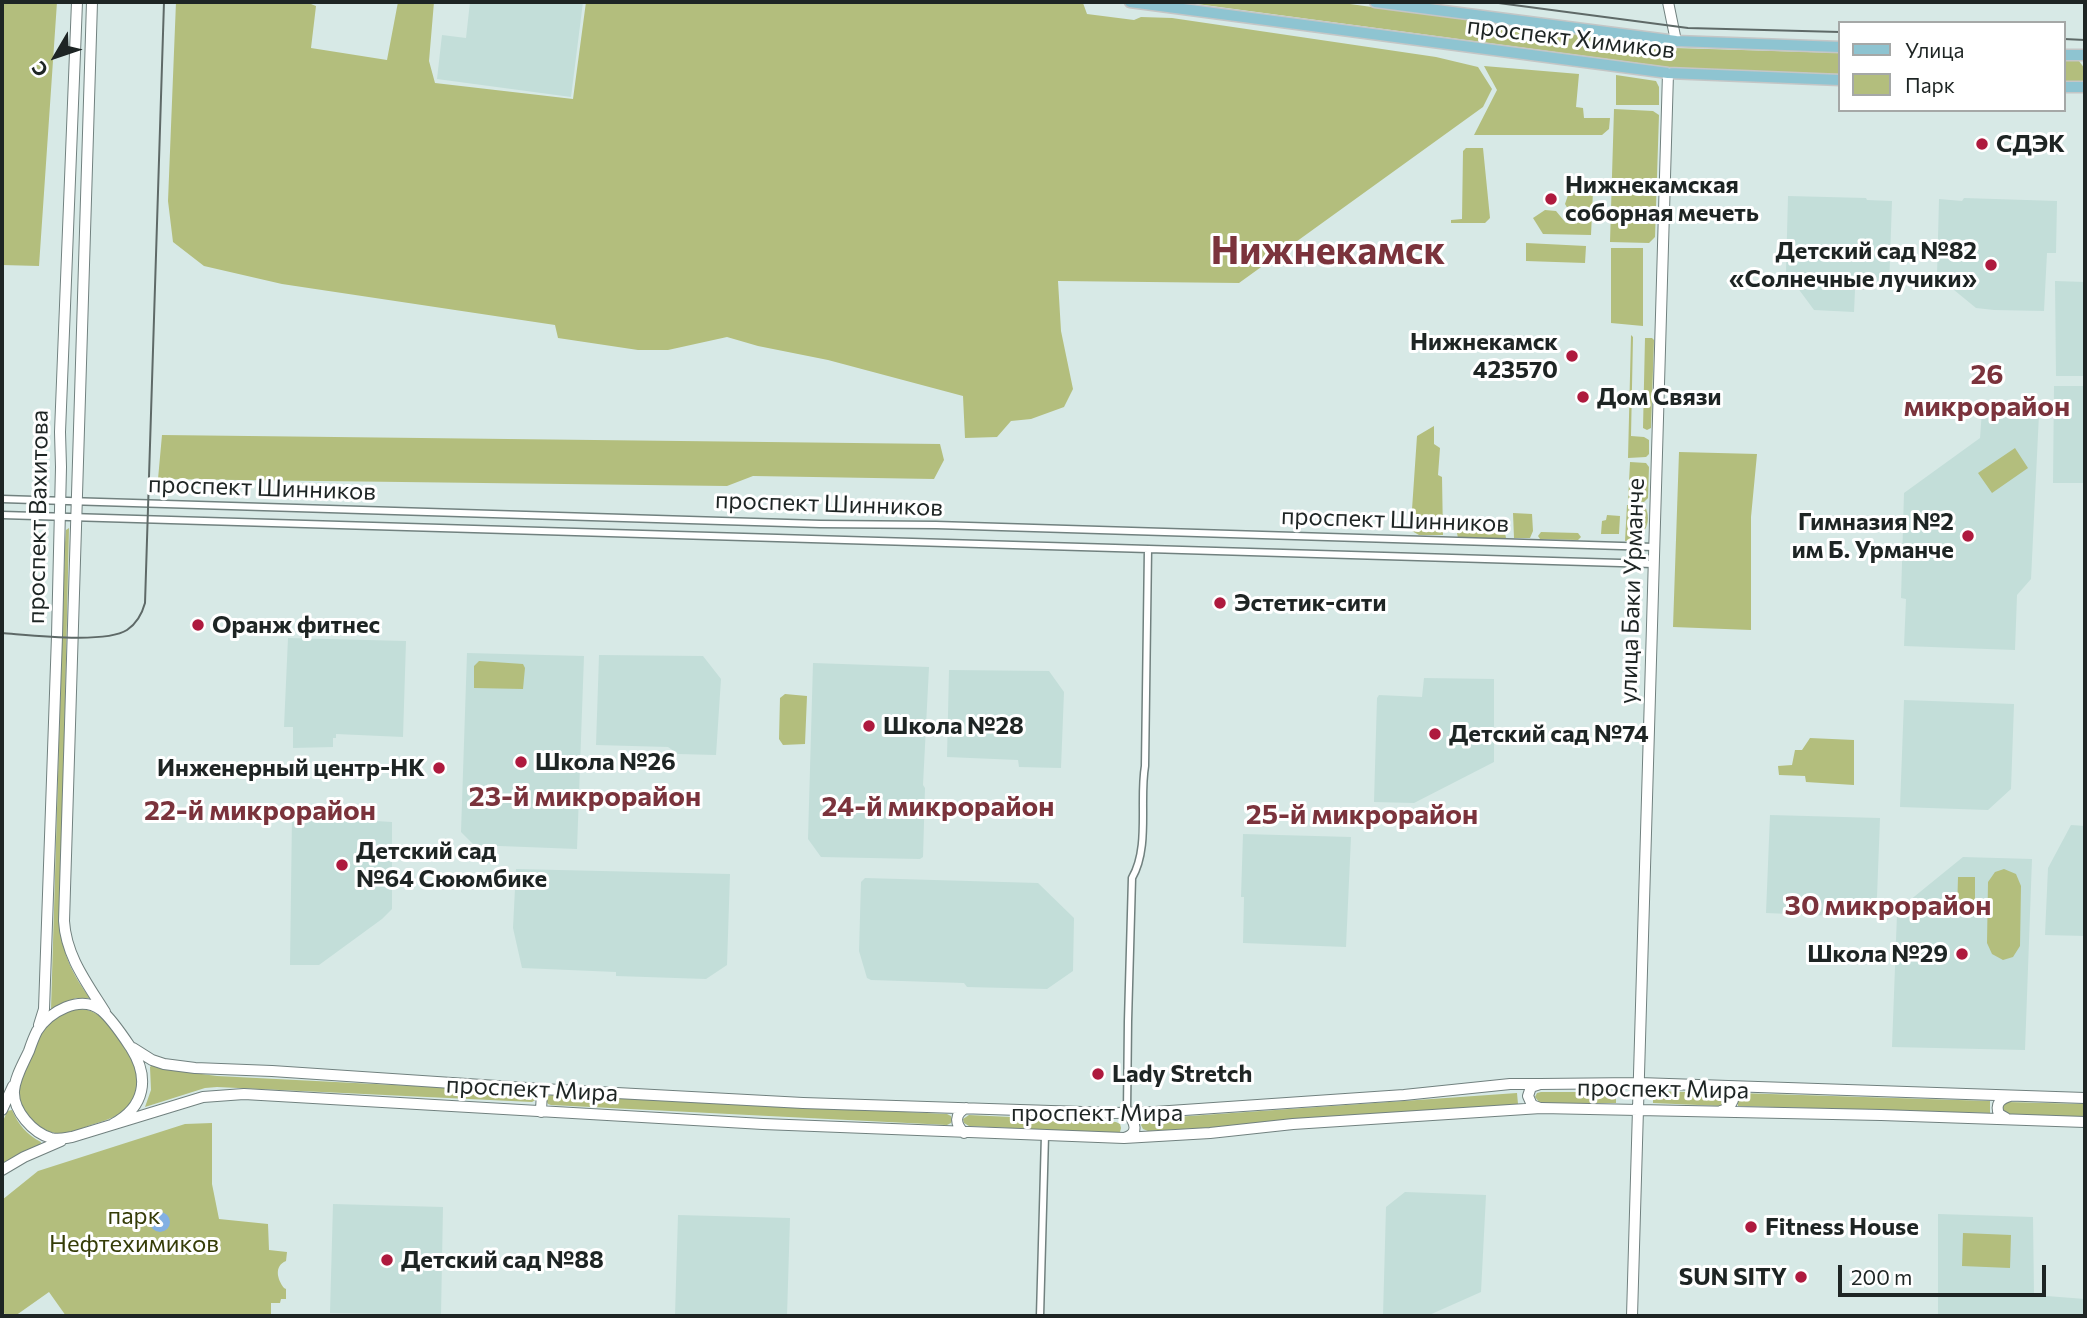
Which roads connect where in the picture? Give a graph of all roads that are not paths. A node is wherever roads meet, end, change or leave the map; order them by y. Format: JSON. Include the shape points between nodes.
{"nodes":[{"id":1,"x":77,"y":2,"type":"edge"},
{"id":2,"x":92,"y":2,"type":"edge"},
{"id":3,"x":1130,"y":2,"type":"edge"},
{"id":4,"x":1175,"y":2,"type":"edge"},
{"id":5,"x":1375,"y":2,"type":"edge"},
{"id":6,"x":1668,"y":2,"type":"edge"},
{"id":7,"x":1454,"y":7,"type":"edge"},
{"id":8,"x":1189,"y":9,"type":"junction"},
{"id":9,"x":1676,"y":41,"type":"junction"},
{"id":10,"x":1839,"y":47,"type":"edge"},
{"id":11,"x":2066,"y":55,"type":"edge"},
{"id":12,"x":2085,"y":55,"type":"edge"},
{"id":13,"x":1668,"y":73,"type":"junction"},
{"id":14,"x":1839,"y":80,"type":"edge"},
{"id":15,"x":2066,"y":87,"type":"edge"},
{"id":16,"x":2085,"y":87,"type":"edge"},
{"id":17,"x":2,"y":499,"type":"edge"},
{"id":18,"x":60,"y":501,"type":"junction"},
{"id":19,"x":77,"y":502,"type":"junction"},
{"id":20,"x":235,"y":506,"type":"junction"},
{"id":21,"x":2,"y":515,"type":"edge"},
{"id":22,"x":59,"y":517,"type":"junction"},
{"id":23,"x":77,"y":518,"type":"junction"},
{"id":24,"x":235,"y":522,"type":"junction"},
{"id":25,"x":1654,"y":547,"type":"junction"},
{"id":26,"x":1148,"y":549,"type":"junction"},
{"id":27,"x":1654,"y":564,"type":"junction"},
{"id":28,"x":108,"y":1018,"type":"junction"},
{"id":29,"x":37,"y":1031,"type":"junction"},
{"id":30,"x":129,"y":1044,"type":"junction"},
{"id":31,"x":17,"y":1079,"type":"junction"},
{"id":32,"x":1639,"y":1083,"type":"junction"},
{"id":33,"x":1540,"y":1084,"type":"junction"},
{"id":34,"x":1721,"y":1086,"type":"junction"},
{"id":35,"x":542,"y":1089,"type":"junction"},
{"id":36,"x":2010,"y":1095,"type":"junction"},
{"id":37,"x":2085,"y":1098,"type":"edge"},
{"id":38,"x":967,"y":1108,"type":"junction"},
{"id":39,"x":1541,"y":1108,"type":"junction"},
{"id":40,"x":1637,"y":1109,"type":"junction"},
{"id":41,"x":2,"y":1110,"type":"edge"},
{"id":42,"x":1720,"y":1111,"type":"junction"},
{"id":43,"x":541,"y":1112,"type":"junction"},
{"id":44,"x":1127,"y":1112,"type":"junction"},
{"id":45,"x":2011,"y":1119,"type":"junction"},
{"id":46,"x":2085,"y":1122,"type":"edge"},
{"id":47,"x":113,"y":1124,"type":"junction"},
{"id":48,"x":964,"y":1133,"type":"junction"},
{"id":49,"x":1045,"y":1135,"type":"junction"},
{"id":50,"x":72,"y":1137,"type":"junction"},
{"id":51,"x":1124,"y":1138,"type":"junction"},
{"id":52,"x":2,"y":1170,"type":"edge"},
{"id":53,"x":1040,"y":1316,"type":"edge"},
{"id":54,"x":1632,"y":1316,"type":"edge"}],
"edges":[{"from":1,"to":18,"type":"main road","name":"проспект Вахитова"},
{"from":2,"to":19,"type":"main road","name":"проспект Вахитова"},
{"from":3,"to":8,"type":"main road","name":"проспект Химиков"},
{"from":4,"to":8,"type":"main road"},
{"from":5,"to":7,"type":"main road","name":"проспект Химиков"},
{"from":6,"to":9,"type":"main road"},
{"from":7,"to":9,"type":"main road","name":"проспект Химиков"},
{"from":8,"to":13,"type":"main road","name":"проспект Химиков"},
{"from":9,"to":10,"type":"main road","name":"проспект Химиков"},
{"from":11,"to":12,"type":"main road"},
{"from":13,"to":14,"type":"main road","name":"проспект Химиков"},
{"from":13,"to":25,"type":"main road","name":"улица Баки Урманче"},
{"from":15,"to":16,"type":"main road"},
{"from":17,"to":18,"type":"street","name":"проспект Шинников"},
{"from":18,"to":19,"type":"street","name":"проспект Шинников"},
{"from":18,"to":22,"type":"main road","name":"проспект Вахитова"},
{"from":19,"to":20,"type":"street","name":"проспект Шинников"},
{"from":19,"to":23,"type":"main road","name":"проспект Вахитова"},
{"from":20,"to":24,"type":"street"},
{"from":20,"to":25,"type":"street","name":"проспект Шинников"},
{"from":21,"to":22,"type":"street","name":"проспект Шинников"},
{"from":22,"to":23,"type":"street","name":"проспект Шинников"},
{"from":22,"to":29,"type":"main road","name":"проспект Вахитова","via":[[44,1009]]},
{"from":23,"to":24,"type":"street","name":"проспект Шинников"},
{"from":23,"to":28,"type":"main road","name":"проспект Вахитова","via":[[64,921],[73,960]]},
{"from":24,"to":26,"type":"street","name":"проспект Шинников"},
{"from":25,"to":27,"type":"main road","name":"улица Баки Урманче"},
{"from":26,"to":27,"type":"street","name":"проспект Шинников"},
{"from":26,"to":44,"type":"street","via":[[1145,766],[1141,852],[1132,878]]},
{"from":27,"to":32,"type":"main road","name":"улица Баки Урманче"},
{"from":28,"to":29,"type":"main road","name":"проспект Мира","via":[[93,1006],[73,1005],[52,1014]]},
{"from":28,"to":30,"type":"main road","name":"проспект Мира"},
{"from":29,"to":31,"type":"main road","name":"проспект Мира"},
{"from":30,"to":35,"type":"main road","name":"проспект Мира","via":[[164,1065]]},
{"from":30,"to":47,"type":"main road","name":"проспект Мира","via":[[141,1069],[141,1092],[132,1110]]},
{"from":31,"to":41,"type":"main road"},
{"from":31,"to":50,"type":"main road","name":"проспект Мира","via":[[16,1103],[28,1123],[50,1138]]},
{"from":32,"to":33,"type":"main road","name":"проспект Мира"},
{"from":32,"to":34,"type":"main road","name":"проспект Мира"},
{"from":32,"to":40,"type":"main road","name":"улица Баки Урманче"},
{"from":33,"to":39,"type":"main road","via":[[1531,1087],[1528,1096],[1532,1105]]},
{"from":33,"to":44,"type":"main road","name":"проспект Мира"},
{"from":34,"to":36,"type":"main road","name":"проспект Мира"},
{"from":34,"to":42,"type":"main road","via":[[1730,1091],[1733,1100],[1729,1108]]},
{"from":35,"to":38,"type":"main road","name":"проспект Мира"},
{"from":35,"to":43,"type":"main road"},
{"from":36,"to":37,"type":"main road","name":"проспект Мира"},
{"from":36,"to":45,"type":"main road","via":[[2001,1099],[1998,1107],[1999,1114]]},
{"from":38,"to":44,"type":"main road","name":"проспект Мира"},
{"from":38,"to":48,"type":"main road","via":[[957,1118]]},
{"from":39,"to":40,"type":"main road","name":"проспект Мира"},
{"from":39,"to":51,"type":"main road","name":"проспект Мира"},
{"from":40,"to":42,"type":"main road","name":"проспект Мира"},
{"from":40,"to":54,"type":"main road","name":"улица Баки Урманче"},
{"from":42,"to":45,"type":"main road","name":"проспект Мира"},
{"from":43,"to":47,"type":"main road","name":"проспект Мира","via":[[223,1094]]},
{"from":43,"to":48,"type":"main road","name":"проспект Мира"},
{"from":44,"to":51,"type":"main road","via":[[1135,1129]]},
{"from":45,"to":46,"type":"main road","name":"проспект Мира"},
{"from":47,"to":50,"type":"main road","name":"проспект Мира"},
{"from":48,"to":49,"type":"main road","name":"проспект Мира"},
{"from":49,"to":51,"type":"main road","name":"проспект Мира"},
{"from":49,"to":53,"type":"street"},
{"from":50,"to":52,"type":"main road"}]}
